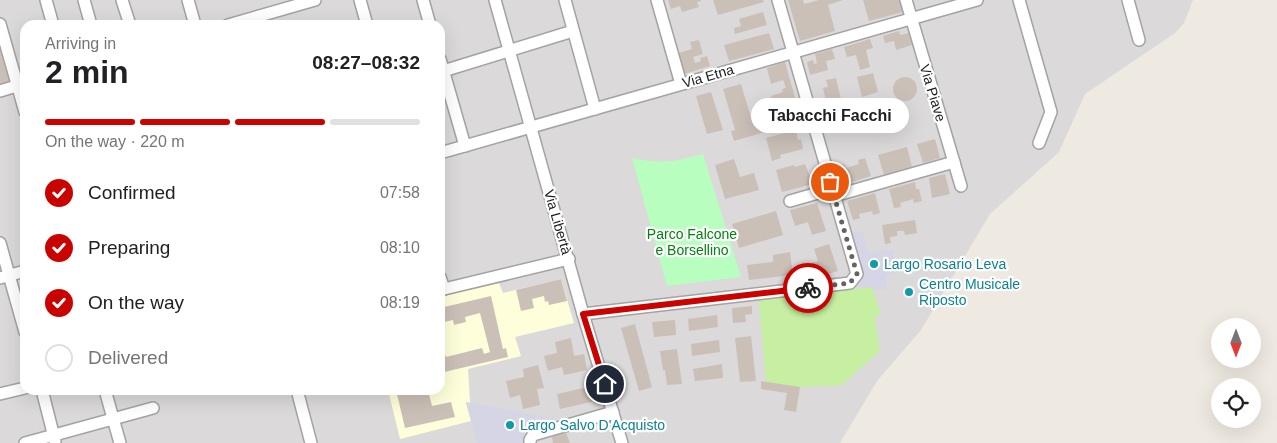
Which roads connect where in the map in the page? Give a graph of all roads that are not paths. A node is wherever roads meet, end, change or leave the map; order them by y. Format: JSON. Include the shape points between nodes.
{"nodes":[{"id":1,"x":46,"y":0,"type":"edge"},
{"id":2,"x":84,"y":0,"type":"edge"},
{"id":3,"x":122,"y":0,"type":"edge"},
{"id":4,"x":188,"y":0,"type":"edge"},
{"id":5,"x":315,"y":0,"type":"edge"},
{"id":6,"x":360,"y":0,"type":"edge"},
{"id":7,"x":423,"y":0,"type":"edge"},
{"id":8,"x":495,"y":0,"type":"edge"},
{"id":9,"x":564,"y":0,"type":"edge"},
{"id":10,"x":656,"y":0,"type":"edge"},
{"id":11,"x":778,"y":0,"type":"edge"},
{"id":12,"x":906,"y":0,"type":"edge"},
{"id":13,"x":977,"y":0,"type":"edge"},
{"id":14,"x":1019,"y":0,"type":"edge"},
{"id":15,"x":1128,"y":0,"type":"edge"},
{"id":16,"x":911,"y":18,"type":"junction"},
{"id":17,"x":52,"y":20,"type":"edge"},
{"id":18,"x":90,"y":20,"type":"edge"},
{"id":19,"x":128,"y":20,"type":"edge"},
{"id":20,"x":194,"y":20,"type":"edge"},
{"id":21,"x":245,"y":20,"type":"edge"},
{"id":22,"x":366,"y":20,"type":"edge"},
{"id":23,"x":429,"y":20,"type":"edge"},
{"id":24,"x":0,"y":24,"type":"edge"},
{"id":25,"x":573,"y":31,"type":"junction"},
{"id":26,"x":1140,"y":40,"type":"dead end"},
{"id":27,"x":510,"y":51,"type":"junction"},
{"id":28,"x":793,"y":51,"type":"junction"},
{"id":29,"x":445,"y":70,"type":"edge"},
{"id":30,"x":445,"y":81,"type":"edge"},
{"id":31,"x":20,"y":82,"type":"edge"},
{"id":32,"x":681,"y":84,"type":"junction"},
{"id":33,"x":20,"y":85,"type":"edge"},
{"id":34,"x":0,"y":91,"type":"edge"},
{"id":35,"x":595,"y":109,"type":"junction"},
{"id":36,"x":531,"y":126,"type":"junction"},
{"id":37,"x":1039,"y":144,"type":"dead end"},
{"id":38,"x":465,"y":146,"type":"junction"},
{"id":39,"x":445,"y":152,"type":"edge"},
{"id":40,"x":954,"y":162,"type":"junction"},
{"id":41,"x":961,"y":186,"type":"dead end"},
{"id":42,"x":833,"y":192,"type":"junction"},
{"id":43,"x":790,"y":200,"type":"dead end"},
{"id":44,"x":0,"y":243,"type":"edge"},
{"id":45,"x":569,"y":259,"type":"junction"},
{"id":46,"x":20,"y":272,"type":"edge"},
{"id":47,"x":4,"y":277,"type":"edge"},
{"id":48,"x":445,"y":288,"type":"edge"},
{"id":49,"x":583,"y":314,"type":"junction"},
{"id":50,"x":20,"y":319,"type":"edge"},
{"id":51,"x":20,"y":389,"type":"edge"},
{"id":52,"x":0,"y":394,"type":"edge"},
{"id":53,"x":43,"y":395,"type":"edge"},
{"id":54,"x":106,"y":395,"type":"edge"},
{"id":55,"x":298,"y":395,"type":"edge"},
{"id":56,"x":153,"y":408,"type":"dead end"},
{"id":57,"x":614,"y":412,"type":"junction"},
{"id":58,"x":114,"y":420,"type":"junction"},
{"id":59,"x":55,"y":439,"type":"edge"},
{"id":60,"x":25,"y":443,"type":"edge"},
{"id":61,"x":120,"y":443,"type":"edge"},
{"id":62,"x":311,"y":443,"type":"edge"},
{"id":63,"x":530,"y":443,"type":"edge"},
{"id":64,"x":622,"y":443,"type":"edge"}],
"edges":[{"from":1,"to":17,"type":"street"},
{"from":2,"to":18,"type":"street"},
{"from":3,"to":19,"type":"street"},
{"from":4,"to":20,"type":"street"},
{"from":5,"to":21,"type":"street"},
{"from":6,"to":22,"type":"street"},
{"from":7,"to":23,"type":"street"},
{"from":8,"to":27,"type":"street","name":"Via Libertà"},
{"from":9,"to":25,"type":"street"},
{"from":10,"to":32,"type":"street"},
{"from":11,"to":28,"type":"street"},
{"from":12,"to":16,"type":"street","name":"Via Piave"},
{"from":13,"to":16,"type":"street","name":"Via Etna"},
{"from":14,"to":37,"type":"street","via":[[1051,112]]},
{"from":15,"to":26,"type":"street"},
{"from":16,"to":28,"type":"street","name":"Via Etna"},
{"from":16,"to":40,"type":"street","name":"Via Piave"},
{"from":24,"to":31,"type":"street"},
{"from":25,"to":27,"type":"street"},
{"from":25,"to":35,"type":"street"},
{"from":27,"to":29,"type":"street"},
{"from":27,"to":36,"type":"street","name":"Via Libertà"},
{"from":28,"to":32,"type":"street","name":"Via Etna"},
{"from":28,"to":42,"type":"street"},
{"from":30,"to":38,"type":"street"},
{"from":32,"to":35,"type":"street","name":"Via Etna"},
{"from":33,"to":34,"type":"street"},
{"from":35,"to":36,"type":"street","name":"Via Etna"},
{"from":36,"to":38,"type":"street","name":"Via Etna"},
{"from":36,"to":45,"type":"street","name":"Via Libertà"},
{"from":38,"to":39,"type":"street","name":"Via Etna"},
{"from":40,"to":41,"type":"street","name":"Via Piave"},
{"from":40,"to":42,"type":"street"},
{"from":42,"to":43,"type":"street"},
{"from":42,"to":49,"type":"street","via":[[857,274],[850,283]]},
{"from":44,"to":47,"type":"street"},
{"from":45,"to":48,"type":"street"},
{"from":45,"to":49,"type":"street","name":"Via Libertà"},
{"from":46,"to":47,"type":"street"},
{"from":47,"to":50,"type":"street"},
{"from":49,"to":57,"type":"street","name":"Via Libertà"},
{"from":51,"to":52,"type":"street"},
{"from":53,"to":59,"type":"street"},
{"from":54,"to":58,"type":"street"},
{"from":55,"to":62,"type":"street"},
{"from":56,"to":58,"type":"street"},
{"from":57,"to":63,"type":"street","via":[[533,435]]},
{"from":57,"to":64,"type":"street","name":"Via Libertà"},
{"from":58,"to":59,"type":"street"},
{"from":58,"to":61,"type":"street"},
{"from":59,"to":60,"type":"street"}]}
